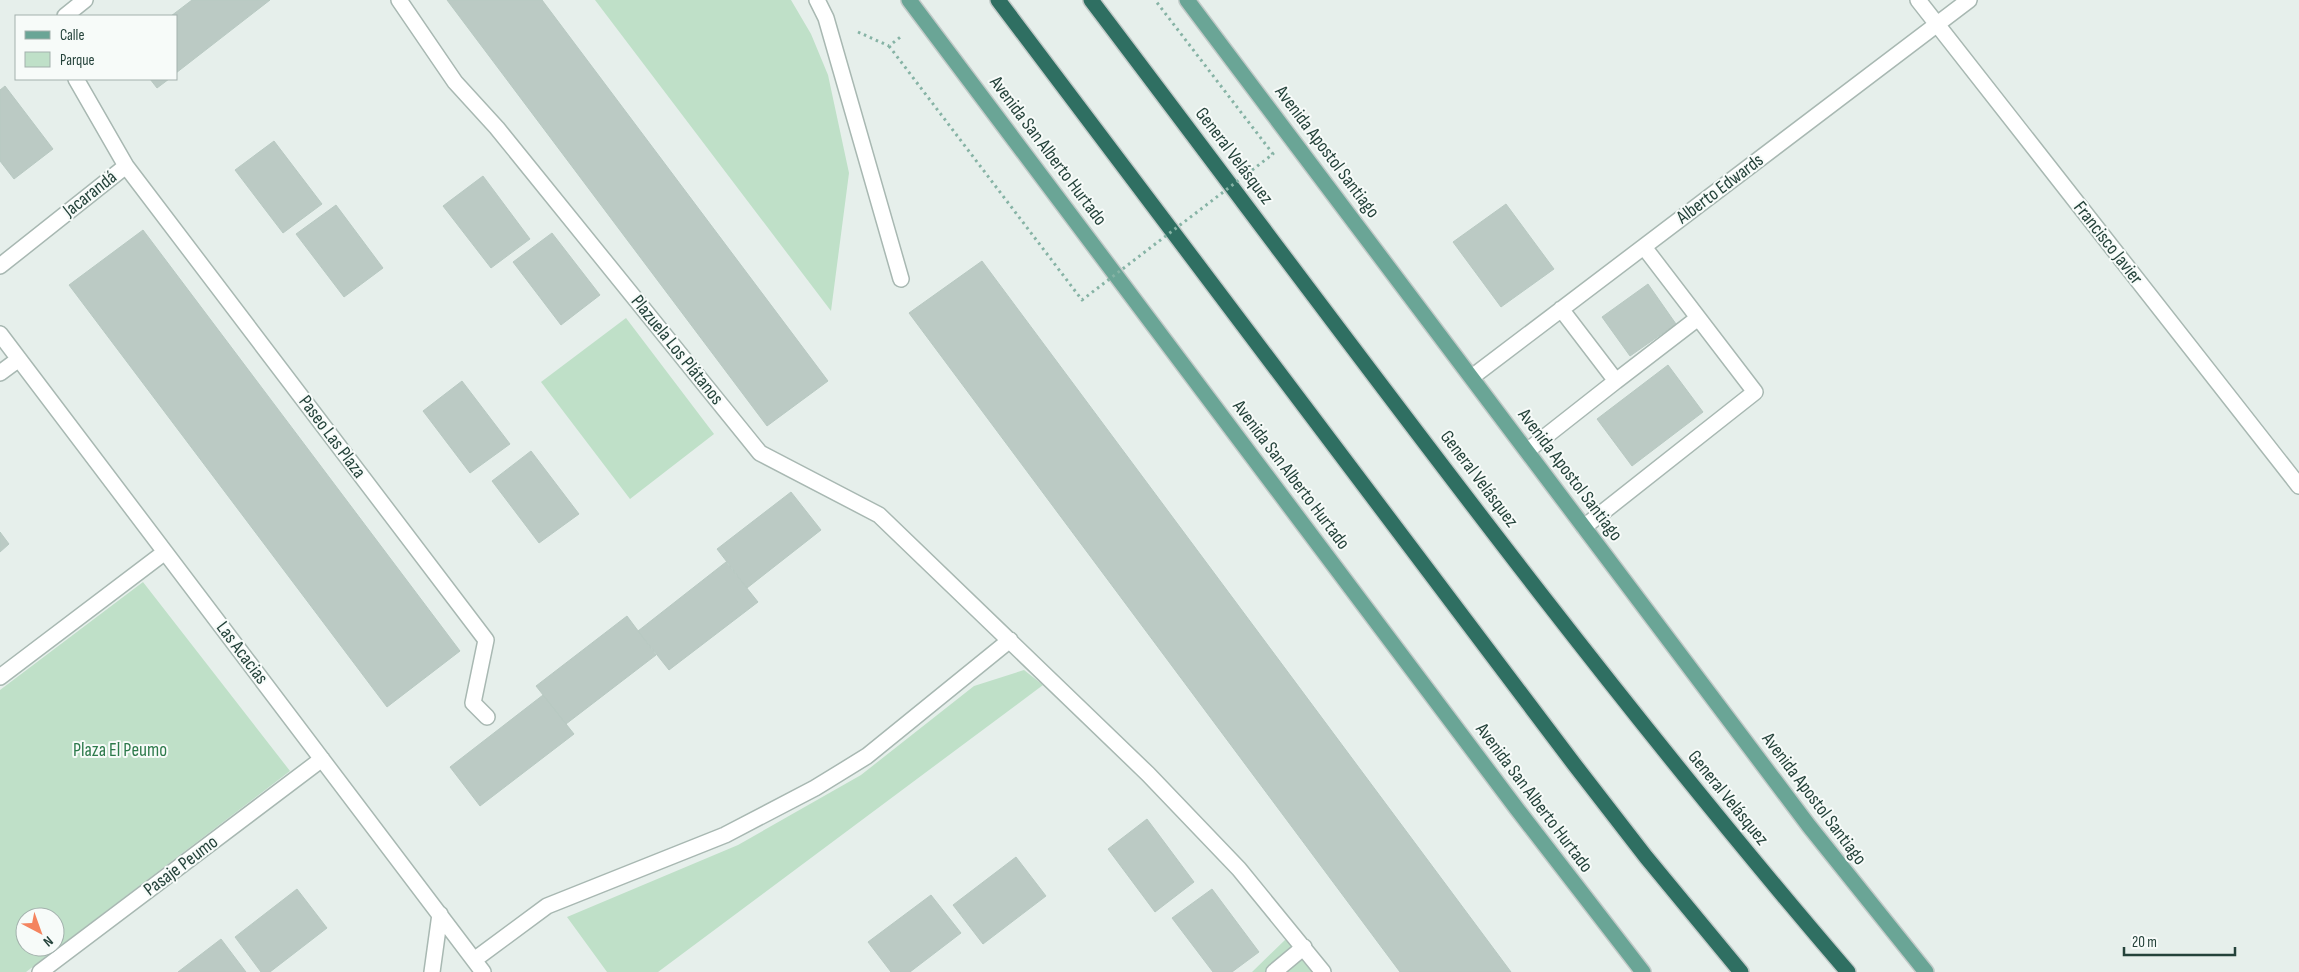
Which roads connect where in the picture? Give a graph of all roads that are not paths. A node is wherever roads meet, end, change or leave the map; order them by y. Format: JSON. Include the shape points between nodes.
{"nodes":[{"id":1,"x":85,"y":0,"type":"edge"},
{"id":2,"x":398,"y":0,"type":"edge"},
{"id":3,"x":816,"y":0,"type":"edge"},
{"id":4,"x":909,"y":0,"type":"edge"},
{"id":5,"x":998,"y":0,"type":"edge"},
{"id":6,"x":1091,"y":0,"type":"edge"},
{"id":7,"x":1187,"y":0,"type":"edge"},
{"id":8,"x":1918,"y":0,"type":"edge"},
{"id":9,"x":1968,"y":0,"type":"edge"},
{"id":10,"x":66,"y":15,"type":"edge"},
{"id":11,"x":1936,"y":24,"type":"junction"},
{"id":12,"x":77,"y":80,"type":"edge"},
{"id":13,"x":126,"y":166,"type":"junction"},
{"id":14,"x":1644,"y":247,"type":"junction"},
{"id":15,"x":0,"y":266,"type":"edge"},
{"id":16,"x":901,"y":279,"type":"dead end"},
{"id":17,"x":1561,"y":309,"type":"junction"},
{"id":18,"x":1698,"y":318,"type":"junction"},
{"id":19,"x":0,"y":334,"type":"edge"},
{"id":20,"x":19,"y":359,"type":"junction"},
{"id":21,"x":0,"y":373,"type":"edge"},
{"id":22,"x":1472,"y":377,"type":"junction"},
{"id":23,"x":1616,"y":381,"type":"junction"},
{"id":24,"x":1527,"y":451,"type":"junction"},
{"id":25,"x":2299,"y":486,"type":"edge"},
{"id":26,"x":1584,"y":527,"type":"junction"},
{"id":27,"x":165,"y":552,"type":"junction"},
{"id":28,"x":1010,"y":640,"type":"junction"},
{"id":29,"x":0,"y":677,"type":"edge"},
{"id":30,"x":488,"y":718,"type":"dead end"},
{"id":31,"x":322,"y":759,"type":"junction"},
{"id":32,"x":440,"y":914,"type":"junction"},
{"id":33,"x":1304,"y":947,"type":"junction"},
{"id":34,"x":479,"y":966,"type":"edge"},
{"id":35,"x":40,"y":972,"type":"edge"},
{"id":36,"x":432,"y":972,"type":"edge"},
{"id":37,"x":1274,"y":972,"type":"edge"},
{"id":38,"x":1323,"y":972,"type":"edge"},
{"id":39,"x":1643,"y":972,"type":"edge"},
{"id":40,"x":1741,"y":972,"type":"edge"},
{"id":41,"x":1848,"y":972,"type":"edge"},
{"id":42,"x":1926,"y":972,"type":"edge"}],
"edges":[{"from":1,"to":10,"type":"street"},
{"from":2,"to":28,"type":"street","name":"Plazuela Los Plátanos","via":[[455,82],[497,128],[760,453],[879,515]]},
{"from":3,"to":16,"type":"street","via":[[826,18]]},
{"from":4,"to":39,"type":"main road","name":"Avenida San Alberto Hurtado"},
{"from":5,"to":40,"type":"highway","via":[[1574,764]]},
{"from":6,"to":41,"type":"highway","name":"General Velásquez","via":[[1570,632],[1723,824]]},
{"from":7,"to":22,"type":"main road","name":"Avenida Apostol Santiago"},
{"from":8,"to":11,"type":"street","name":"Francisco Javier"},
{"from":9,"to":11,"type":"street","name":"Alberto Edwards"},
{"from":11,"to":14,"type":"street","name":"Alberto Edwards"},
{"from":11,"to":25,"type":"street","name":"Francisco Javier"},
{"from":12,"to":13,"type":"street","name":"Jacarandá"},
{"from":13,"to":15,"type":"street","name":"Jacarandá"},
{"from":13,"to":30,"type":"street","name":"Paseo Las Plaza","via":[[486,640],[472,704]]},
{"from":14,"to":17,"type":"street","name":"Alberto Edwards"},
{"from":14,"to":18,"type":"street"},
{"from":17,"to":22,"type":"street","name":"Alberto Edwards"},
{"from":17,"to":23,"type":"street"},
{"from":18,"to":23,"type":"street"},
{"from":18,"to":26,"type":"street","via":[[1755,392]]},
{"from":19,"to":20,"type":"street","name":"Las Acacias"},
{"from":20,"to":21,"type":"street"},
{"from":20,"to":27,"type":"street","name":"Las Acacias"},
{"from":22,"to":24,"type":"main road","name":"Avenida Apostol Santiago"},
{"from":23,"to":24,"type":"street"},
{"from":24,"to":26,"type":"main road","name":"Avenida Apostol Santiago"},
{"from":26,"to":42,"type":"main road","name":"Avenida Apostol Santiago","via":[[1809,826]]},
{"from":27,"to":29,"type":"street"},
{"from":27,"to":31,"type":"street","name":"Las Acacias"},
{"from":28,"to":33,"type":"street","name":"Plazuela Los Plátanos","via":[[1148,774],[1232,862]]},
{"from":28,"to":34,"type":"street","via":[[867,756],[815,788],[725,836],[547,906]]},
{"from":31,"to":32,"type":"street","name":"Las Acacias"},
{"from":31,"to":35,"type":"street","name":"Pasaje Peumo"},
{"from":32,"to":34,"type":"street","name":"Las Acacias"},
{"from":32,"to":36,"type":"street"},
{"from":33,"to":37,"type":"street"},
{"from":33,"to":38,"type":"street","name":"Plazuela Los Plátanos"}]}
